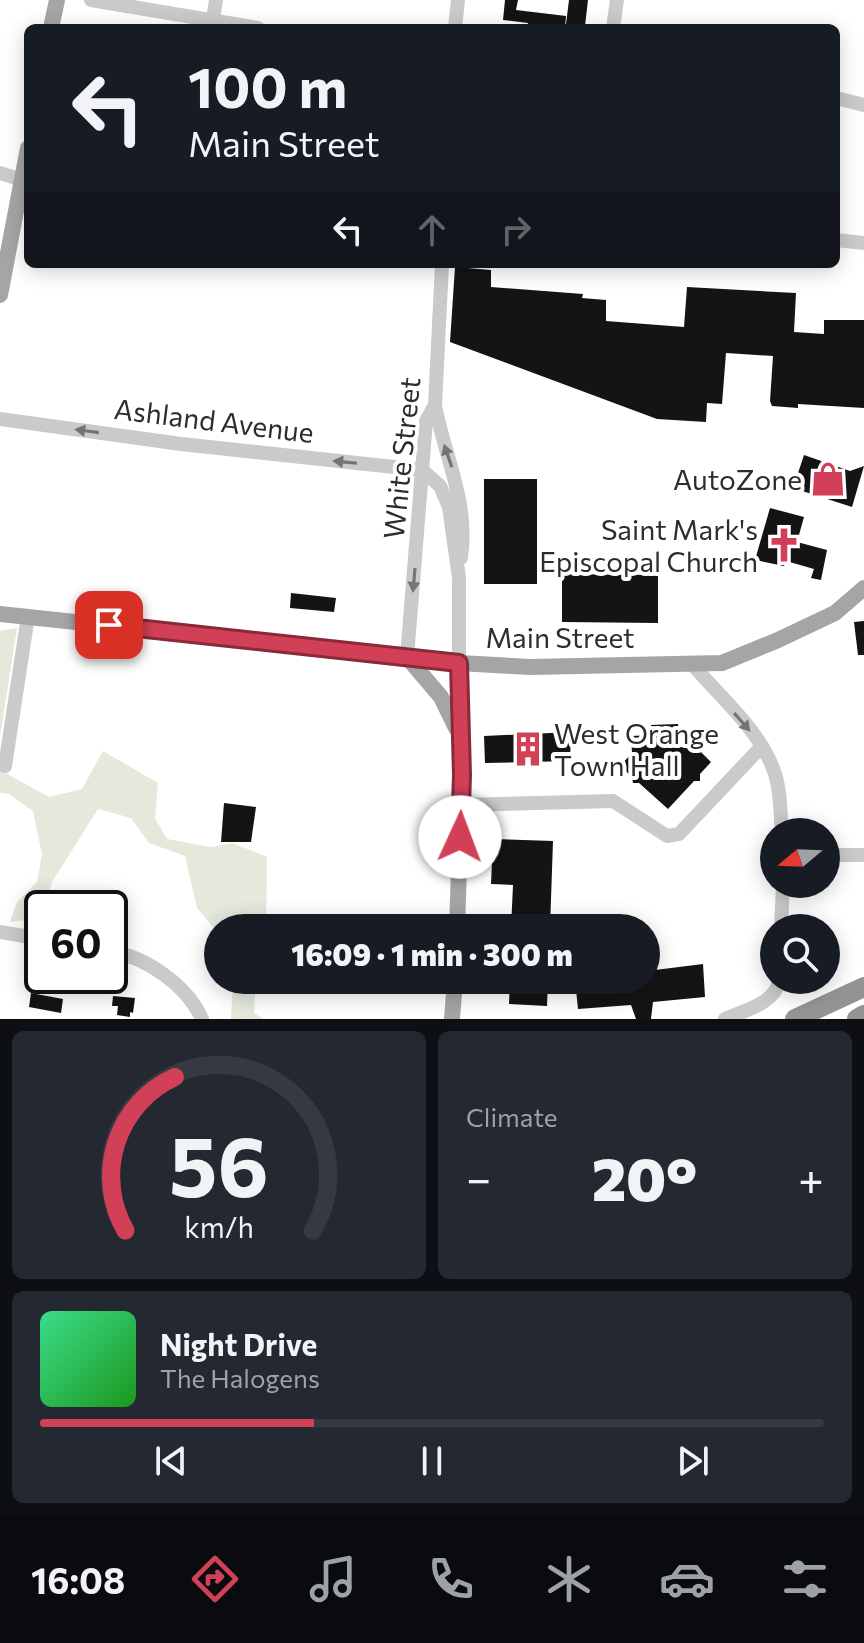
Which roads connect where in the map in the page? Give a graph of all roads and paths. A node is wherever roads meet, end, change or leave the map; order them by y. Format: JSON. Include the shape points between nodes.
{"nodes":[{"id":1,"x":57,"y":0,"type":"edge"},
{"id":2,"x":91,"y":0,"type":"edge"},
{"id":3,"x":216,"y":0,"type":"edge"},
{"id":4,"x":458,"y":0,"type":"edge"},
{"id":5,"x":617,"y":0,"type":"edge"},
{"id":6,"x":213,"y":19,"type":"junction"},
{"id":7,"x":52,"y":24,"type":"edge"},
{"id":8,"x":238,"y":24,"type":"edge"},
{"id":9,"x":455,"y":24,"type":"edge"},
{"id":10,"x":614,"y":24,"type":"edge"},
{"id":11,"x":840,"y":99,"type":"edge"},
{"id":12,"x":864,"y":105,"type":"edge"},
{"id":13,"x":0,"y":173,"type":"edge"},
{"id":14,"x":24,"y":181,"type":"edge"},
{"id":15,"x":24,"y":186,"type":"edge"},
{"id":16,"x":840,"y":240,"type":"edge"},
{"id":17,"x":864,"y":243,"type":"edge"},
{"id":18,"x":442,"y":268,"type":"edge"},
{"id":19,"x":0,"y":295,"type":"edge"},
{"id":20,"x":435,"y":405,"type":"junction"},
{"id":21,"x":0,"y":419,"type":"edge"},
{"id":22,"x":422,"y":470,"type":"junction"},
{"id":23,"x":421,"y":503,"type":"junction"},
{"id":24,"x":456,"y":507,"type":"junction"},
{"id":25,"x":864,"y":588,"type":"edge"},
{"id":26,"x":0,"y":614,"type":"edge"},
{"id":27,"x":28,"y":616,"type":"junction"},
{"id":28,"x":407,"y":657,"type":"junction"},
{"id":29,"x":459,"y":663,"type":"junction"},
{"id":30,"x":691,"y":663,"type":"junction"},
{"id":31,"x":459,"y":735,"type":"junction"},
{"id":32,"x":762,"y":746,"type":"junction"},
{"id":33,"x":5,"y":766,"type":"dead end"},
{"id":34,"x":461,"y":805,"type":"junction"},
{"id":35,"x":780,"y":818,"type":"edge"},
{"id":36,"x":840,"y":855,"type":"edge"},
{"id":37,"x":864,"y":855,"type":"edge"},
{"id":38,"x":457,"y":914,"type":"edge"},
{"id":39,"x":0,"y":932,"type":"edge"},
{"id":40,"x":24,"y":936,"type":"edge"},
{"id":41,"x":128,"y":954,"type":"edge"},
{"id":42,"x":864,"y":987,"type":"edge"},
{"id":43,"x":454,"y":994,"type":"edge"},
{"id":44,"x":772,"y":994,"type":"edge"},
{"id":45,"x":864,"y":1015,"type":"edge"},
{"id":46,"x":202,"y":1019,"type":"edge"},
{"id":47,"x":452,"y":1019,"type":"edge"},
{"id":48,"x":725,"y":1019,"type":"edge"},
{"id":49,"x":795,"y":1019,"type":"edge"},
{"id":50,"x":857,"y":1019,"type":"edge"}],
"edges":[{"from":1,"to":7,"type":"main road"},
{"from":2,"to":6,"type":"street"},
{"from":3,"to":6,"type":"street"},
{"from":4,"to":9,"type":"street"},
{"from":5,"to":10,"type":"street"},
{"from":6,"to":8,"type":"street"},
{"from":11,"to":12,"type":"street"},
{"from":13,"to":14,"type":"street"},
{"from":15,"to":19,"type":"main road"},
{"from":16,"to":17,"type":"street"},
{"from":18,"to":20,"type":"street","name":"White Street"},
{"from":20,"to":22,"type":"street","name":"White Street","via":[[426,421]]},
{"from":24,"to":20,"type":"street","one_way":true},
{"from":22,"to":21,"type":"street","name":"Ashland Avenue","one_way":true},
{"from":22,"to":23,"type":"street","name":"White Street"},
{"from":22,"to":24,"type":"street"},
{"from":23,"to":24,"type":"street"},
{"from":23,"to":28,"type":"street","name":"White Street","one_way":true},
{"from":24,"to":29,"type":"street","via":[[464,537]]},
{"from":25,"to":30,"type":"main road","name":"Main Street","via":[[835,613],[778,640],[722,663]]},
{"from":26,"to":27,"type":"main road","name":"Main Street"},
{"from":27,"to":28,"type":"main road","name":"Main Street"},
{"from":27,"to":33,"type":"street"},
{"from":28,"to":29,"type":"main road","name":"Main Street"},
{"from":28,"to":31,"type":"main road","via":[[441,697]]},
{"from":29,"to":30,"type":"main road","name":"Main Street"},
{"from":29,"to":31,"type":"main road"},
{"from":30,"to":32,"type":"street","one_way":true},
{"from":31,"to":34,"type":"main road"},
{"from":32,"to":34,"type":"street","via":[[679,834],[667,836],[613,801]]},
{"from":32,"to":35,"type":"street","via":[[775,773]]},
{"from":34,"to":38,"type":"main road"},
{"from":36,"to":37,"type":"street"},
{"from":39,"to":40,"type":"street"},
{"from":41,"to":46,"type":"street","via":[[169,977]]},
{"from":42,"to":49,"type":"highway"},
{"from":43,"to":47,"type":"main road"},
{"from":44,"to":48,"type":"street"},
{"from":45,"to":50,"type":"highway"}]}
